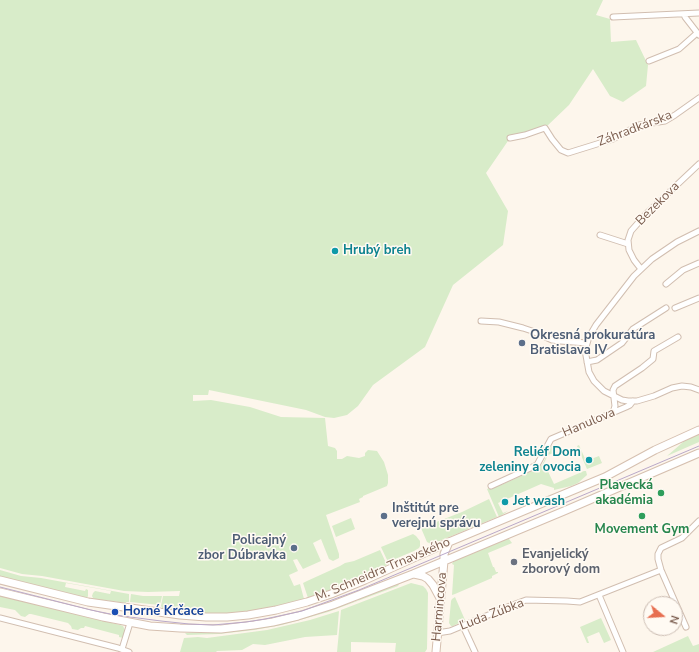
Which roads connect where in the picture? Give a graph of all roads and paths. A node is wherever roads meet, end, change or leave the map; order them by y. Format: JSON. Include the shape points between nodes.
{"nodes":[{"id":1,"x":699,"y":13,"type":"edge"},
{"id":2,"x":684,"y":14,"type":"junction"},
{"id":3,"x":612,"y":17,"type":"dead end"},
{"id":4,"x":698,"y":34,"type":"edge"},
{"id":5,"x":649,"y":61,"type":"dead end"},
{"id":6,"x":699,"y":98,"type":"edge"},
{"id":7,"x":510,"y":138,"type":"dead end"},
{"id":8,"x":699,"y":164,"type":"edge"},
{"id":9,"x":699,"y":231,"type":"edge"},
{"id":10,"x":600,"y":235,"type":"dead end"},
{"id":11,"x":628,"y":244,"type":"junction"},
{"id":12,"x":699,"y":263,"type":"edge"},
{"id":13,"x":641,"y":269,"type":"junction"},
{"id":14,"x":666,"y":284,"type":"dead end"},
{"id":15,"x":699,"y":298,"type":"edge"},
{"id":16,"x":666,"y":308,"type":"dead end"},
{"id":17,"x":675,"y":308,"type":"dead end"},
{"id":18,"x":481,"y":321,"type":"dead end"},
{"id":19,"x":678,"y":337,"type":"dead end"},
{"id":20,"x":587,"y":343,"type":"junction"},
{"id":21,"x":587,"y":362,"type":"junction"},
{"id":22,"x":699,"y":390,"type":"edge"},
{"id":23,"x":614,"y":396,"type":"junction"},
{"id":24,"x":633,"y":401,"type":"junction"},
{"id":25,"x":613,"y":413,"type":"junction"},
{"id":26,"x":699,"y":430,"type":"edge"},
{"id":27,"x":699,"y":453,"type":"edge"},
{"id":28,"x":491,"y":486,"type":"dead end"},
{"id":29,"x":699,"y":521,"type":"edge"},
{"id":30,"x":449,"y":542,"type":"junction"},
{"id":31,"x":429,"y":551,"type":"junction"},
{"id":32,"x":444,"y":561,"type":"junction"},
{"id":33,"x":662,"y":570,"type":"junction"},
{"id":34,"x":413,"y":574,"type":"junction"},
{"id":35,"x":0,"y":580,"type":"edge"},
{"id":36,"x":0,"y":592,"type":"edge"},
{"id":37,"x":599,"y":595,"type":"junction"},
{"id":38,"x":440,"y":598,"type":"junction"},
{"id":39,"x":0,"y":618,"type":"edge"},
{"id":40,"x":130,"y":623,"type":"junction"},
{"id":41,"x":463,"y":626,"type":"junction"},
{"id":42,"x":686,"y":627,"type":"dead end"},
{"id":43,"x":437,"y":633,"type":"junction"},
{"id":44,"x":122,"y":649,"type":"junction"},
{"id":45,"x":128,"y":652,"type":"edge"},
{"id":46,"x":436,"y":652,"type":"edge"},
{"id":47,"x":475,"y":652,"type":"edge"},
{"id":48,"x":623,"y":652,"type":"edge"}],
"edges":[{"from":1,"to":2,"type":"street"},
{"from":2,"to":3,"type":"street"},
{"from":2,"to":4,"type":"street"},
{"from":4,"to":5,"type":"street","via":[[679,49]]},
{"from":6,"to":7,"type":"street","name":"Záhradkárska","via":[[665,121],[639,125],[613,139],[568,153],[561,150],[545,128]]},
{"from":8,"to":11,"type":"street","name":"Bezekova","via":[[636,225],[630,234]]},
{"from":9,"to":13,"type":"street","name":"Hanulova","via":[[677,242]]},
{"from":10,"to":11,"type":"street"},
{"from":11,"to":13,"type":"street","via":[[632,257]]},
{"from":12,"to":14,"type":"street","via":[[683,270]]},
{"from":13,"to":20,"type":"street","name":"Hanulova","via":[[600,320]]},
{"from":15,"to":17,"type":"street"},
{"from":16,"to":21,"type":"street","via":[[633,329],[622,343],[597,360]]},
{"from":18,"to":20,"type":"street","via":[[517,326],[552,340]]},
{"from":19,"to":23,"type":"street","via":[[654,350],[652,359],[615,386]]},
{"from":20,"to":21,"type":"street","name":"Hanulova"},
{"from":21,"to":23,"type":"street","name":"Hanulova","via":[[594,381]]},
{"from":22,"to":24,"type":"street","name":"Hanulova","via":[[682,386]]},
{"from":23,"to":24,"type":"street","name":"Hanulova"},
{"from":23,"to":25,"type":"street"},
{"from":24,"to":25,"type":"street","name":"Hanulova","via":[[626,408]]},
{"from":25,"to":28,"type":"street","name":"Hanulova","via":[[551,439],[537,464]]},
{"from":26,"to":30,"type":"main road","name":"M. Schneidra Trnavského","via":[[605,477]]},
{"from":27,"to":32,"type":"main road","name":"M. Schneidra Trnavského"},
{"from":29,"to":33,"type":"street","via":[[682,538],[661,548],[658,559]]},
{"from":30,"to":31,"type":"main road","name":"M. Schneidra Trnavského"},
{"from":30,"to":32,"type":"main road","name":"Harmincova"},
{"from":31,"to":32,"type":"main road","name":"Harmincova"},
{"from":31,"to":35,"type":"main road","name":"M. Schneidra Trnavského","via":[[360,583],[307,602],[276,610],[227,617],[194,616],[102,605]]},
{"from":32,"to":34,"type":"main road","name":"M. Schneidra Trnavského"},
{"from":32,"to":38,"type":"main road","name":"Harmincova"},
{"from":33,"to":37,"type":"street","name":"Ľuda Zúbka"},
{"from":33,"to":42,"type":"street"},
{"from":34,"to":38,"type":"main road","via":[[428,579]]},
{"from":34,"to":40,"type":"main road","name":"M. Schneidra Trnavského","via":[[333,605],[273,622],[207,629]]},
{"from":36,"to":40,"type":"main road","name":"M. Schneidra Trnavského"},
{"from":37,"to":41,"type":"street","name":"Ľuda Zúbka","via":[[580,602],[526,600]]},
{"from":37,"to":48,"type":"street"},
{"from":38,"to":43,"type":"main road","name":"Harmincova"},
{"from":39,"to":44,"type":"street"},
{"from":40,"to":44,"type":"street"},
{"from":41,"to":43,"type":"street","name":"Ľuda Zúbka"},
{"from":41,"to":47,"type":"street"},
{"from":43,"to":46,"type":"main road","name":"Harmincova"},
{"from":44,"to":45,"type":"street"}]}
